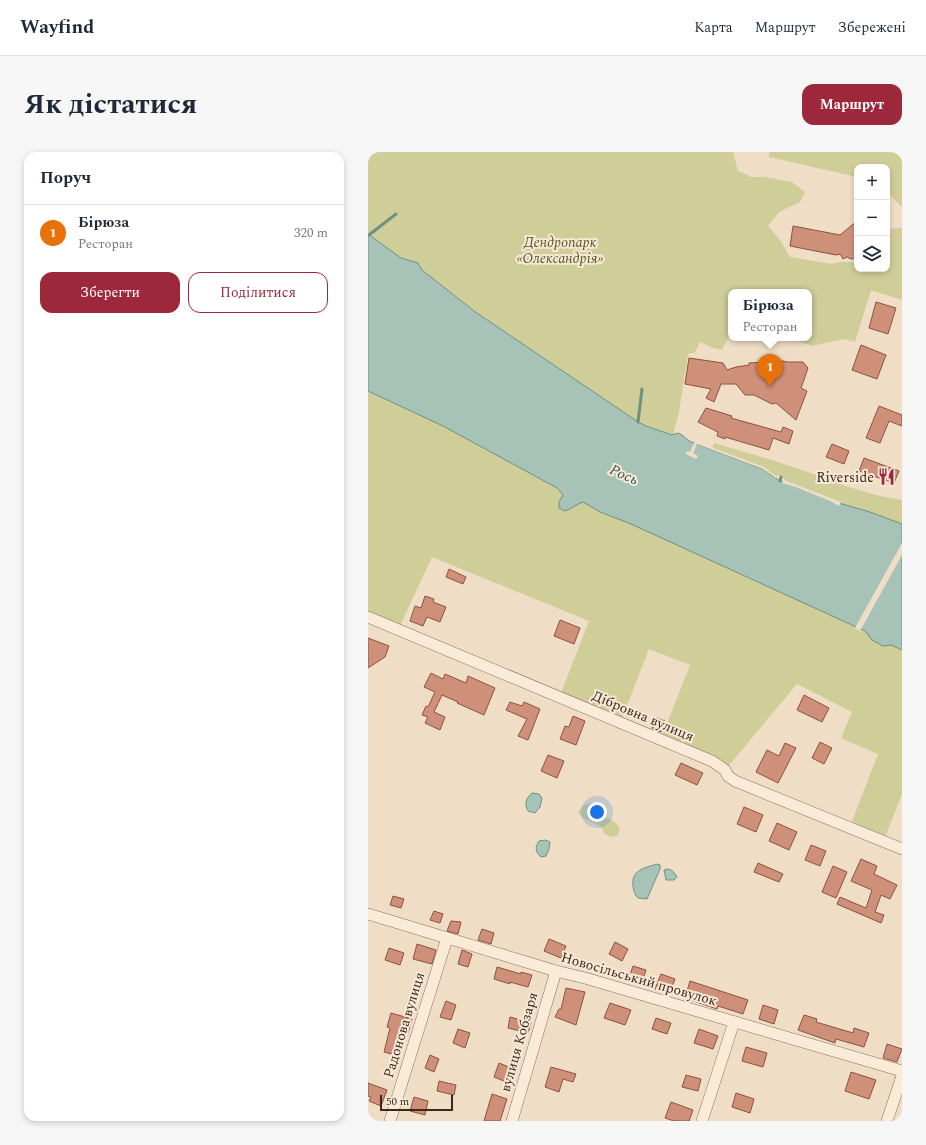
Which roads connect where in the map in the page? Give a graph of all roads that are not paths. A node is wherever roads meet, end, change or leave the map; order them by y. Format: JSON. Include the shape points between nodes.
{"nodes":[{"id":1,"x":368,"y":617,"type":"edge"},
{"id":2,"x":902,"y":850,"type":"edge"},
{"id":3,"x":368,"y":914,"type":"edge"},
{"id":4,"x":446,"y":938,"type":"junction"},
{"id":5,"x":556,"y":971,"type":"junction"},
{"id":6,"x":734,"y":1022,"type":"junction"},
{"id":7,"x":902,"y":1071,"type":"edge"},
{"id":8,"x":902,"y":1076,"type":"edge"},
{"id":9,"x":390,"y":1121,"type":"edge"},
{"id":10,"x":512,"y":1121,"type":"edge"},
{"id":11,"x":702,"y":1121,"type":"edge"},
{"id":12,"x":887,"y":1121,"type":"edge"}],
"edges":[{"from":1,"to":2,"type":"street","name":"Дібровна вулиця","via":[[712,761],[735,781]]},
{"from":3,"to":4,"type":"street","name":"Новосільський провулок"},
{"from":4,"to":5,"type":"street","name":"Новосільський провулок"},
{"from":4,"to":9,"type":"street","name":"Радонова вулиця"},
{"from":5,"to":6,"type":"street","name":"Новосільський провулок"},
{"from":5,"to":10,"type":"street","name":"вулиця Кобзаря"},
{"from":6,"to":7,"type":"street","name":"Новосільський провулок"},
{"from":6,"to":11,"type":"street"},
{"from":8,"to":12,"type":"street"}]}
